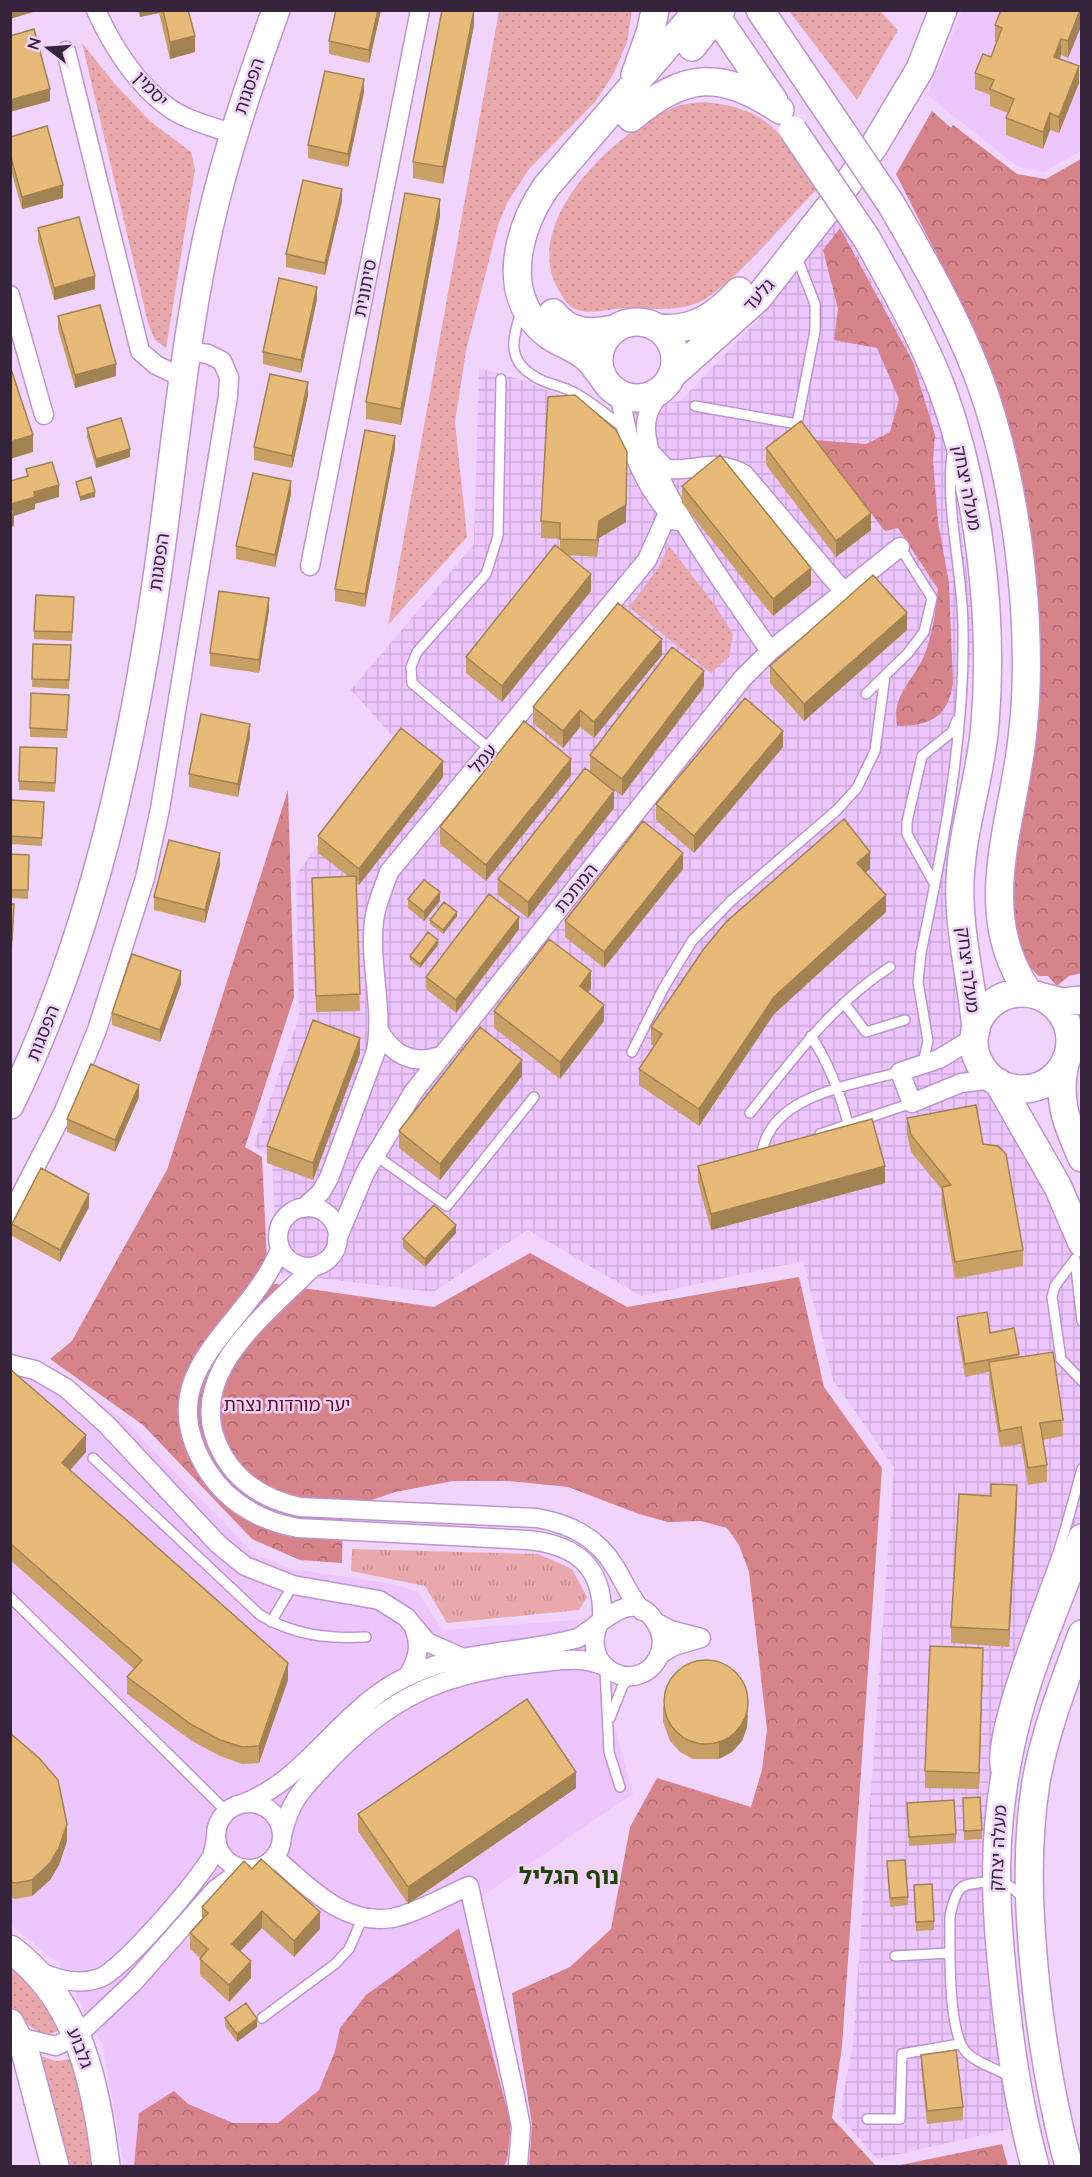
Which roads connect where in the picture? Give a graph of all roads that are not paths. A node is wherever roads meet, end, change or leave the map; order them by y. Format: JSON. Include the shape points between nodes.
{"nodes":[{"id":1,"x":96,"y":10,"type":"edge"},
{"id":2,"x":276,"y":10,"type":"edge"},
{"id":3,"x":420,"y":10,"type":"edge"},
{"id":4,"x":655,"y":10,"type":"edge"},
{"id":5,"x":760,"y":10,"type":"edge"},
{"id":6,"x":943,"y":10,"type":"edge"},
{"id":7,"x":712,"y":12,"type":"edge"},
{"id":8,"x":66,"y":51,"type":"dead end"},
{"id":9,"x":629,"y":106,"type":"junction"},
{"id":10,"x":787,"y":120,"type":"junction"},
{"id":11,"x":233,"y":134,"type":"junction"},
{"id":12,"x":792,"y":247,"type":"junction"},
{"id":13,"x":10,"y":295,"type":"edge"},
{"id":14,"x":525,"y":303,"type":"junction"},
{"id":15,"x":658,"y":328,"type":"junction"},
{"id":16,"x":614,"y":329,"type":"junction"},
{"id":17,"x":550,"y":336,"type":"junction"},
{"id":18,"x":187,"y":351,"type":"junction"},
{"id":19,"x":515,"y":358,"type":"junction"},
{"id":20,"x":183,"y":378,"type":"junction"},
{"id":21,"x":501,"y":379,"type":"dead end"},
{"id":22,"x":669,"y":380,"type":"junction"},
{"id":23,"x":610,"y":385,"type":"junction"},
{"id":24,"x":695,"y":406,"type":"dead end"},
{"id":25,"x":44,"y":415,"type":"dead end"},
{"id":26,"x":954,"y":427,"type":"junction"},
{"id":27,"x":626,"y":430,"type":"junction"},
{"id":28,"x":650,"y":453,"type":"junction"},
{"id":29,"x":668,"y":513,"type":"junction"},
{"id":30,"x":900,"y":547,"type":"joint"},
{"id":31,"x":704,"y":549,"type":"junction"},
{"id":32,"x":310,"y":566,"type":"dead end"},
{"id":33,"x":844,"y":592,"type":"junction"},
{"id":34,"x":770,"y":651,"type":"junction"},
{"id":35,"x":885,"y":676,"type":"junction"},
{"id":36,"x":866,"y":694,"type":"dead end"},
{"id":37,"x":960,"y":713,"type":"junction"},
{"id":38,"x":491,"y":750,"type":"junction"},
{"id":39,"x":934,"y":883,"type":"junction"},
{"id":40,"x":890,"y":967,"type":"dead end"},
{"id":41,"x":1036,"y":995,"type":"junction"},
{"id":42,"x":1082,"y":1000,"type":"edge"},
{"id":43,"x":844,"y":1003,"type":"junction"},
{"id":44,"x":905,"y":1020,"type":"dead end"},
{"id":45,"x":380,"y":1032,"type":"junction"},
{"id":46,"x":975,"y":1034,"type":"junction"},
{"id":47,"x":812,"y":1036,"type":"junction"},
{"id":48,"x":1072,"y":1046,"type":"edge"},
{"id":49,"x":632,"y":1052,"type":"dead end"},
{"id":50,"x":442,"y":1055,"type":"junction"},
{"id":51,"x":922,"y":1065,"type":"junction"},
{"id":52,"x":900,"y":1072,"type":"junction"},
{"id":53,"x":996,"y":1081,"type":"junction"},
{"id":54,"x":839,"y":1089,"type":"junction"},
{"id":55,"x":534,"y":1096,"type":"dead end"},
{"id":56,"x":912,"y":1103,"type":"junction"},
{"id":57,"x":10,"y":1105,"type":"edge"},
{"id":58,"x":750,"y":1113,"type":"dead end"},
{"id":59,"x":848,"y":1124,"type":"junction"},
{"id":60,"x":814,"y":1136,"type":"edge"},
{"id":61,"x":375,"y":1155,"type":"junction"},
{"id":62,"x":1082,"y":1158,"type":"edge"},
{"id":63,"x":761,"y":1163,"type":"edge"},
{"id":64,"x":304,"y":1208,"type":"junction"},
{"id":65,"x":10,"y":1216,"type":"edge"},
{"id":66,"x":337,"y":1239,"type":"junction"},
{"id":67,"x":1077,"y":1242,"type":"edge"},
{"id":68,"x":280,"y":1249,"type":"junction"},
{"id":69,"x":313,"y":1267,"type":"junction"},
{"id":70,"x":1082,"y":1321,"type":"edge"},
{"id":71,"x":10,"y":1364,"type":"edge"},
{"id":72,"x":1082,"y":1381,"type":"edge"},
{"id":73,"x":93,"y":1458,"type":"dead end"},
{"id":74,"x":1082,"y":1469,"type":"edge"},
{"id":75,"x":1082,"y":1538,"type":"edge"},
{"id":76,"x":293,"y":1585,"type":"junction"},
{"id":77,"x":10,"y":1597,"type":"edge"},
{"id":78,"x":1070,"y":1599,"type":"edge"},
{"id":79,"x":642,"y":1611,"type":"junction"},
{"id":80,"x":1082,"y":1617,"type":"edge"},
{"id":81,"x":601,"y":1620,"type":"junction"},
{"id":82,"x":271,"y":1622,"type":"junction"},
{"id":83,"x":657,"y":1623,"type":"junction"},
{"id":84,"x":414,"y":1628,"type":"junction"},
{"id":85,"x":1082,"y":1634,"type":"edge"},
{"id":86,"x":366,"y":1637,"type":"dead end"},
{"id":87,"x":659,"y":1655,"type":"junction"},
{"id":88,"x":461,"y":1657,"type":"junction"},
{"id":89,"x":603,"y":1666,"type":"junction"},
{"id":90,"x":408,"y":1676,"type":"junction"},
{"id":91,"x":633,"y":1676,"type":"junction"},
{"id":92,"x":1082,"y":1677,"type":"edge"},
{"id":93,"x":1054,"y":1709,"type":"junction"},
{"id":94,"x":608,"y":1726,"type":"junction"},
{"id":95,"x":620,"y":1787,"type":"dead end"},
{"id":96,"x":1002,"y":1790,"type":"junction"},
{"id":97,"x":244,"y":1803,"type":"junction"},
{"id":98,"x":227,"y":1812,"type":"junction"},
{"id":99,"x":282,"y":1836,"type":"junction"},
{"id":100,"x":216,"y":1838,"type":"junction"},
{"id":101,"x":268,"y":1861,"type":"junction"},
{"id":102,"x":995,"y":1879,"type":"junction"},
{"id":103,"x":363,"y":1917,"type":"junction"},
{"id":104,"x":1030,"y":1920,"type":"junction"},
{"id":105,"x":10,"y":1949,"type":"edge"},
{"id":106,"x":950,"y":1953,"type":"junction"},
{"id":107,"x":895,"y":1956,"type":"dead end"},
{"id":108,"x":33,"y":1968,"type":"junction"},
{"id":109,"x":262,"y":2018,"type":"dead end"},
{"id":110,"x":14,"y":2030,"type":"edge"},
{"id":111,"x":78,"y":2035,"type":"junction"},
{"id":112,"x":959,"y":2044,"type":"junction"},
{"id":113,"x":1017,"y":2082,"type":"junction"},
{"id":114,"x":867,"y":2119,"type":"dead end"},
{"id":115,"x":55,"y":2166,"type":"edge"},
{"id":116,"x":106,"y":2166,"type":"edge"},
{"id":117,"x":518,"y":2166,"type":"edge"},
{"id":118,"x":1035,"y":2166,"type":"edge"},
{"id":119,"x":1069,"y":2166,"type":"edge"}],
"edges":[{"from":1,"to":11,"type":"street","name":"יסמין","via":[[124,60],[147,90],[185,117]]},
{"from":2,"to":11,"type":"main road","name":"הפסגות"},
{"from":3,"to":32,"type":"street","name":"סיתונית"},
{"from":4,"to":9,"type":"main road"},
{"from":5,"to":41,"type":"main road","bridge":true,"via":[[891,204],[940,291],[992,416],[1013,520],[1023,596],[1026,691],[1018,776],[1001,858],[999,900],[1011,964]]},
{"from":6,"to":12,"type":"main road","name":"גלעד","via":[[920,69],[874,146],[831,204]]},
{"from":7,"to":9,"type":"main road"},
{"from":7,"to":10,"type":"main road","name":"מעלה יצחק"},
{"from":8,"to":20,"type":"street","via":[[141,351],[156,365]]},
{"from":9,"to":10,"type":"main road","via":[[687,83],[704,82],[742,87]]},
{"from":9,"to":14,"type":"main road","via":[[546,187],[532,208],[521,237],[516,269]]},
{"from":9,"to":16,"type":"main road","via":[[548,217],[538,242],[534,268],[539,290],[558,319],[591,334]]},
{"from":10,"to":26,"type":"main road","name":"מעלה יצחק","bridge":true,"via":[[867,239],[905,308],[941,387]]},
{"from":11,"to":18,"type":"main road","name":"הפסגות","via":[[209,230]]},
{"from":12,"to":15,"type":"main road","name":"גלעד","via":[[705,321],[688,328]]},
{"from":12,"to":22,"type":"main road","name":"גלעד","via":[[758,298]]},
{"from":12,"to":24,"type":"lane","via":[[815,304],[815,331],[797,424]]},
{"from":13,"to":25,"type":"street"},
{"from":14,"to":17,"type":"main road"},
{"from":14,"to":19,"type":"lane","via":[[514,334]]},
{"from":15,"to":16,"type":"main road","via":[[636,322]]},
{"from":15,"to":22,"type":"main road","via":[[673,348],[675,362]]},
{"from":16,"to":23,"type":"main road","via":[[598,358]]},
{"from":17,"to":19,"type":"lane","via":[[539,331],[526,332],[517,343]]},
{"from":17,"to":23,"type":"main road","via":[[587,358]]},
{"from":18,"to":20,"type":"main road","name":"הפסגות"},
{"from":18,"to":65,"type":"street","via":[[222,361],[229,377],[228,396],[160,809],[145,878],[98,1030],[64,1111]]},
{"from":19,"to":27,"type":"lane","via":[[524,370],[573,392]]},
{"from":20,"to":57,"type":"main road","name":"הפסגות","via":[[137,704],[116,793],[63,982]]},
{"from":21,"to":38,"type":"lane","via":[[498,536],[493,555],[486,573],[417,652],[411,667],[412,683]]},
{"from":22,"to":23,"type":"main road","via":[[656,394],[644,398],[631,399]]},
{"from":22,"to":28,"type":"street","via":[[651,404],[646,430]]},
{"from":23,"to":27,"type":"street","via":[[624,408]]},
{"from":26,"to":37,"type":"lane","via":[[949,479],[962,586]]},
{"from":26,"to":46,"type":"main road","name":"מעלה יצחק","via":[[978,545],[988,651],[985,727],[960,880]]},
{"from":27,"to":29,"type":"street","via":[[650,490]]},
{"from":28,"to":31,"type":"street","via":[[660,480]]},
{"from":28,"to":33,"type":"street","via":[[666,470],[682,471],[708,464],[727,465],[744,474]]},
{"from":29,"to":31,"type":"street"},
{"from":29,"to":38,"type":"street","name":"עמל","via":[[646,560]]},
{"from":30,"to":33,"type":"street","name":"המתכת"},
{"from":30,"to":35,"type":"lane","via":[[932,598],[924,632]]},
{"from":31,"to":34,"type":"street"},
{"from":33,"to":34,"type":"street","name":"המתכת"},
{"from":34,"to":50,"type":"street","name":"המתכת","via":[[742,680]]},
{"from":35,"to":36,"type":"lane"},
{"from":35,"to":49,"type":"lane","via":[[875,751],[857,788],[837,810],[730,901],[692,941]]},
{"from":37,"to":39,"type":"lane","via":[[958,747]]},
{"from":37,"to":39,"type":"lane","via":[[952,732],[922,756],[906,822],[907,834]]},
{"from":38,"to":45,"type":"street","name":"עמל","via":[[389,872],[374,918]]},
{"from":39,"to":51,"type":"lane","via":[[918,982],[928,1041]]},
{"from":40,"to":43,"type":"lane"},
{"from":41,"to":42,"type":"main road","via":[[1062,1002]]},
{"from":41,"to":46,"type":"main road","via":[[1008,995],[993,1003],[982,1014]]},
{"from":41,"to":48,"type":"main road","via":[[1056,1007],[1065,1019]]},
{"from":43,"to":44,"type":"lane","via":[[866,1032]]},
{"from":43,"to":47,"type":"lane"},
{"from":45,"to":50,"type":"street","via":[[397,1054],[429,1060]]},
{"from":45,"to":64,"type":"street","name":"עמל","via":[[370,1073],[329,1178]]},
{"from":46,"to":51,"type":"street","via":[[952,1053]]},
{"from":46,"to":53,"type":"main road","via":[[979,1061]]},
{"from":47,"to":54,"type":"lane"},
{"from":47,"to":58,"type":"lane"},
{"from":48,"to":53,"type":"main road","via":[[1058,1072],[1034,1087],[1016,1088]]},
{"from":48,"to":62,"type":"main road","via":[[1059,1084],[1063,1107]]},
{"from":50,"to":61,"type":"street","name":"המתכת","via":[[414,1091]]},
{"from":51,"to":52,"type":"street"},
{"from":52,"to":54,"type":"lane"},
{"from":52,"to":56,"type":"street"},
{"from":53,"to":56,"type":"street","via":[[961,1083]]},
{"from":53,"to":67,"type":"main road","via":[[1058,1187]]},
{"from":54,"to":59,"type":"lane"},
{"from":54,"to":63,"type":"lane","via":[[805,1101],[773,1124],[765,1139]]},
{"from":55,"to":61,"type":"lane","via":[[447,1206]]},
{"from":56,"to":59,"type":"lane"},
{"from":59,"to":60,"type":"lane"},
{"from":61,"to":66,"type":"street","name":"המתכת"},
{"from":64,"to":66,"type":"street","via":[[326,1214]]},
{"from":64,"to":68,"type":"street","via":[[284,1220],[278,1239]]},
{"from":66,"to":69,"type":"street","via":[[330,1257]]},
{"from":67,"to":70,"type":"lane"},
{"from":67,"to":72,"type":"lane","via":[[1052,1297],[1060,1359]]},
{"from":68,"to":69,"type":"street","via":[[293,1263]]},
{"from":68,"to":81,"type":"street","via":[[260,1288],[205,1354],[192,1383],[190,1420],[194,1440],[200,1458],[220,1486],[250,1512],[297,1528],[528,1540],[560,1547],[577,1555],[596,1576],[603,1602]]},
{"from":69,"to":79,"type":"street","via":[[235,1348],[218,1373],[210,1420],[220,1451],[240,1478],[270,1498],[300,1507],[537,1518],[570,1526],[605,1552]]},
{"from":71,"to":76,"type":"street","via":[[35,1370],[66,1388],[107,1425],[218,1544],[245,1566]]},
{"from":73,"to":82,"type":"lane","via":[[241,1600]]},
{"from":74,"to":96,"type":"lane","via":[[994,1749],[994,1765]]},
{"from":75,"to":78,"type":"main road","name":"מעלה יצחק"},
{"from":76,"to":82,"type":"lane"},
{"from":76,"to":84,"type":"street","via":[[379,1600],[394,1607]]},
{"from":77,"to":98,"type":"lane"},
{"from":78,"to":80,"type":"main road"},
{"from":78,"to":96,"type":"main road","name":"מעלה יצחק","via":[[1023,1698]]},
{"from":79,"to":81,"type":"street","via":[[617,1609]]},
{"from":79,"to":83,"type":"street"},
{"from":81,"to":88,"type":"street","via":[[578,1638],[563,1642]]},
{"from":81,"to":89,"type":"street","via":[[593,1644]]},
{"from":82,"to":86,"type":"lane","via":[[282,1628],[332,1638]]},
{"from":83,"to":87,"type":"street","via":[[661,1633]]},
{"from":83,"to":87,"type":"street","via":[[700,1638]]},
{"from":84,"to":88,"type":"street","via":[[433,1645]]},
{"from":84,"to":90,"type":"street","via":[[418,1652]]},
{"from":85,"to":93,"type":"main road","name":"מעלה יצחק"},
{"from":87,"to":91,"type":"street","via":[[645,1672]]},
{"from":88,"to":90,"type":"street"},
{"from":89,"to":91,"type":"street","via":[[622,1676]]},
{"from":89,"to":94,"type":"lane"},
{"from":89,"to":99,"type":"street","via":[[573,1659],[473,1671],[409,1696],[363,1726],[302,1790],[289,1807]]},
{"from":90,"to":97,"type":"street","via":[[351,1714],[285,1781]]},
{"from":91,"to":94,"type":"lane","via":[[623,1685]]},
{"from":92,"to":93,"type":"main road"},
{"from":93,"to":104,"type":"main road","name":"מעלה יצחק","via":[[1036,1781],[1030,1825]]},
{"from":94,"to":95,"type":"lane","via":[[609,1752]]},
{"from":96,"to":102,"type":"main road","name":"מעלה יצחק"},
{"from":97,"to":98,"type":"street"},
{"from":97,"to":99,"type":"street","via":[[256,1803],[275,1815]]},
{"from":98,"to":100,"type":"street"},
{"from":99,"to":101,"type":"street"},
{"from":100,"to":101,"type":"street","via":[[230,1862],[251,1868]]},
{"from":100,"to":108,"type":"street","via":[[212,1855],[198,1876],[119,1966],[100,1978],[76,1982],[58,1980]]},
{"from":101,"to":103,"type":"street","via":[[346,1913]]},
{"from":101,"to":111,"type":"street","via":[[235,1875],[216,1889],[134,1983]]},
{"from":102,"to":104,"type":"lane","via":[[1017,1892]]},
{"from":102,"to":106,"type":"lane","via":[[960,1889],[950,1916]]},
{"from":102,"to":113,"type":"main road","name":"מעלה יצחק","via":[[999,1944]]},
{"from":103,"to":109,"type":"lane","via":[[349,1949],[335,1964]]},
{"from":103,"to":117,"type":"street","via":[[394,1918],[469,1886],[519,2117]]},
{"from":104,"to":119,"type":"main road","name":"מעלה יצחק","via":[[1043,2042]]},
{"from":105,"to":108,"type":"main road","name":"גלבוע"},
{"from":106,"to":107,"type":"lane"},
{"from":106,"to":112,"type":"lane"},
{"from":108,"to":111,"type":"main road","name":"גלבוע"},
{"from":110,"to":111,"type":"street","via":[[56,2046]]},
{"from":110,"to":115,"type":"main road","via":[[25,2051]]},
{"from":111,"to":116,"type":"main road","name":"גלבוע","via":[[93,2084]]},
{"from":112,"to":113,"type":"lane","via":[[968,2055]]},
{"from":112,"to":114,"type":"lane","via":[[902,2054],[900,2119]]},
{"from":113,"to":118,"type":"main road","name":"מעלה יצחק"}]}
